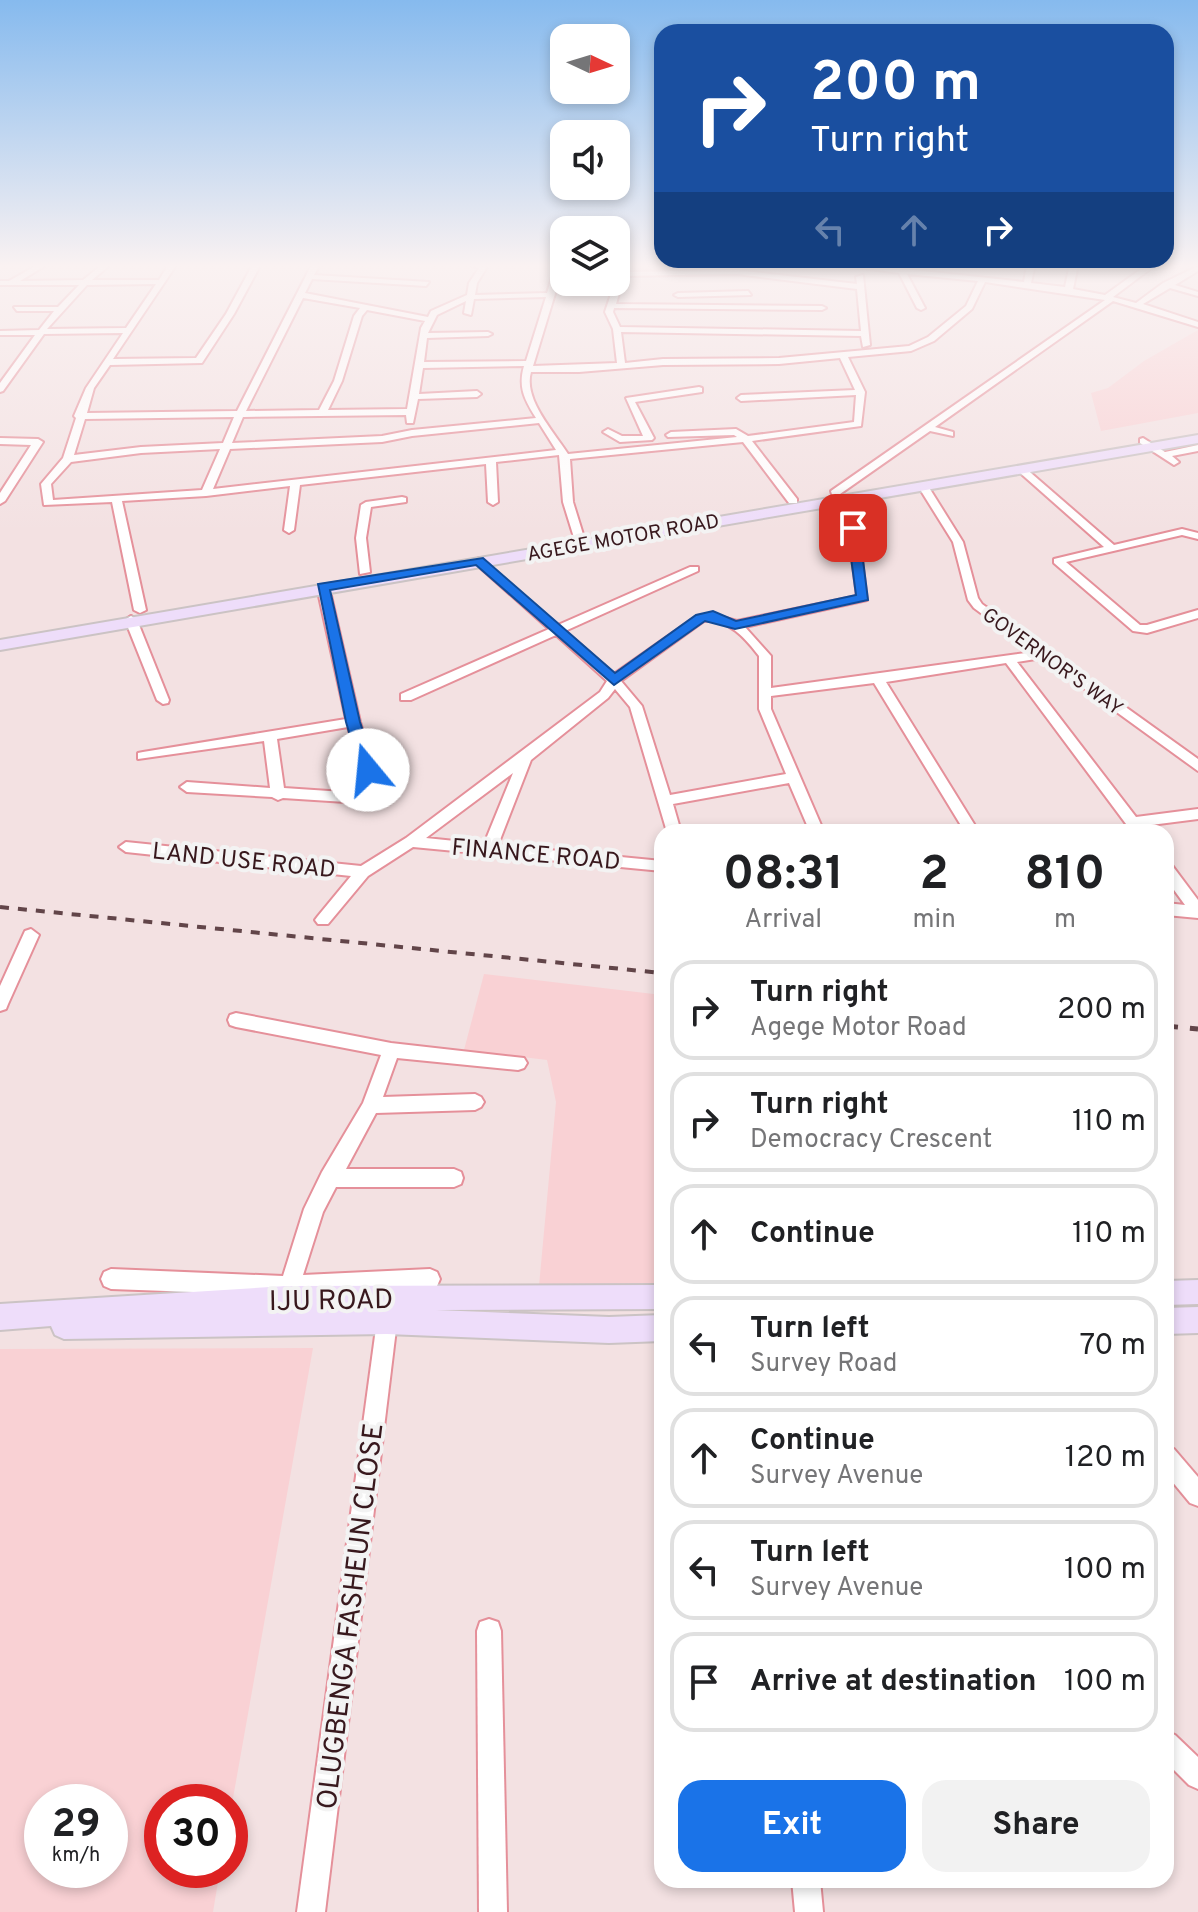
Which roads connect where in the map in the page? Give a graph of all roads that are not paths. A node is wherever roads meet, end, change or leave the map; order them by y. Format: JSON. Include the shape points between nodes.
{"nodes":[{"id":1,"x":26,"y":353,"type":"edge"},
{"id":2,"x":111,"y":353,"type":"edge"},
{"id":3,"x":204,"y":353,"type":"edge"},
{"id":4,"x":271,"y":353,"type":"edge"},
{"id":5,"x":347,"y":353,"type":"edge"},
{"id":6,"x":421,"y":353,"type":"edge"},
{"id":7,"x":533,"y":353,"type":"edge"},
{"id":8,"x":620,"y":353,"type":"edge"},
{"id":9,"x":880,"y":353,"type":"edge"},
{"id":10,"x":1032,"y":353,"type":"edge"},
{"id":11,"x":869,"y":355,"type":"joint"},
{"id":12,"x":843,"y":356,"type":"junction"},
{"id":13,"x":106,"y":362,"type":"junction"},
{"id":14,"x":419,"y":365,"type":"junction"},
{"id":15,"x":621,"y":365,"type":"junction"},
{"id":16,"x":529,"y":366,"type":"junction"},
{"id":17,"x":0,"y":389,"type":"edge"},
{"id":18,"x":699,"y":390,"type":"dead end"},
{"id":19,"x":861,"y":392,"type":"junction"},
{"id":20,"x":477,"y":394,"type":"dead end"},
{"id":21,"x":413,"y":397,"type":"junction"},
{"id":22,"x":741,"y":398,"type":"dead end"},
{"id":23,"x":323,"y":411,"type":"junction"},
{"id":24,"x":409,"y":412,"type":"junction"},
{"id":25,"x":240,"y":414,"type":"junction"},
{"id":26,"x":79,"y":416,"type":"junction"},
{"id":27,"x":542,"y":420,"type":"junction"},
{"id":28,"x":930,"y":428,"type":"junction"},
{"id":29,"x":608,"y":432,"type":"dead end"},
{"id":30,"x":1198,"y":432,"type":"edge"},
{"id":31,"x":412,"y":433,"type":"junction"},
{"id":32,"x":950,"y":434,"type":"dead end"},
{"id":33,"x":649,"y":438,"type":"junction"},
{"id":34,"x":746,"y":439,"type":"junction"},
{"id":35,"x":1198,"y":439,"type":"edge"},
{"id":36,"x":0,"y":441,"type":"edge"},
{"id":37,"x":1152,"y":448,"type":"junction"},
{"id":38,"x":1198,"y":448,"type":"edge"},
{"id":39,"x":225,"y":449,"type":"junction"},
{"id":40,"x":563,"y":455,"type":"junction"},
{"id":41,"x":68,"y":459,"type":"junction"},
{"id":42,"x":491,"y":462,"type":"junction"},
{"id":43,"x":1174,"y":462,"type":"dead end"},
{"id":44,"x":1021,"y":469,"type":"junction"},
{"id":45,"x":296,"y":481,"type":"junction"},
{"id":46,"x":923,"y":486,"type":"junction"},
{"id":47,"x":206,"y":493,"type":"junction"},
{"id":48,"x":2,"y":494,"type":"edge"},
{"id":49,"x":837,"y":497,"type":"junction"},
{"id":50,"x":117,"y":500,"type":"junction"},
{"id":51,"x":402,"y":500,"type":"dead end"},
{"id":52,"x":793,"y":501,"type":"junction"},
{"id":53,"x":493,"y":502,"type":"dead end"},
{"id":54,"x":853,"y":528,"type":"dead end"},
{"id":55,"x":289,"y":530,"type":"dead end"},
{"id":56,"x":1198,"y":536,"type":"edge"},
{"id":57,"x":579,"y":540,"type":"junction"},
{"id":58,"x":1110,"y":547,"type":"junction"},
{"id":59,"x":479,"y":561,"type":"junction"},
{"id":60,"x":694,"y":569,"type":"dead end"},
{"id":61,"x":364,"y":572,"type":"junction"},
{"id":62,"x":323,"y":587,"type":"junction"},
{"id":63,"x":266,"y":593,"type":"junction"},
{"id":64,"x":1198,"y":614,"type":"edge"},
{"id":65,"x":135,"y":615,"type":"junction"},
{"id":66,"x":735,"y":625,"type":"junction"},
{"id":67,"x":558,"y":630,"type":"junction"},
{"id":68,"x":0,"y":636,"type":"edge"},
{"id":69,"x":0,"y":645,"type":"edge"},
{"id":70,"x":1044,"y":654,"type":"junction"},
{"id":71,"x":1011,"y":662,"type":"junction"},
{"id":72,"x":878,"y":679,"type":"junction"},
{"id":73,"x":614,"y":680,"type":"junction"},
{"id":74,"x":764,"y":693,"type":"junction"},
{"id":75,"x":406,"y":697,"type":"dead end"},
{"id":76,"x":163,"y":700,"type":"dead end"},
{"id":77,"x":353,"y":722,"type":"junction"},
{"id":78,"x":270,"y":735,"type":"junction"},
{"id":79,"x":143,"y":756,"type":"dead end"},
{"id":80,"x":527,"y":756,"type":"junction"},
{"id":81,"x":1198,"y":766,"type":"edge"},
{"id":82,"x":794,"y":777,"type":"junction"},
{"id":83,"x":187,"y":787,"type":"dead end"},
{"id":84,"x":278,"y":795,"type":"junction"},
{"id":85,"x":665,"y":801,"type":"junction"},
{"id":86,"x":1198,"y":814,"type":"edge"},
{"id":87,"x":672,"y":824,"type":"edge"},
{"id":88,"x":814,"y":824,"type":"edge"},
{"id":89,"x":967,"y":824,"type":"edge"},
{"id":90,"x":1135,"y":824,"type":"edge"},
{"id":91,"x":1151,"y":824,"type":"edge"},
{"id":92,"x":411,"y":842,"type":"junction"},
{"id":93,"x":126,"y":847,"type":"dead end"},
{"id":94,"x":489,"y":850,"type":"junction"},
{"id":95,"x":654,"y":865,"type":"edge"},
{"id":96,"x":363,"y":872,"type":"junction"},
{"id":97,"x":1174,"y":879,"type":"edge"},
{"id":98,"x":1174,"y":910,"type":"edge"},
{"id":99,"x":1198,"y":912,"type":"edge"},
{"id":100,"x":323,"y":920,"type":"dead end"},
{"id":101,"x":31,"y":935,"type":"dead end"},
{"id":102,"x":0,"y":1004,"type":"edge"},
{"id":103,"x":236,"y":1020,"type":"dead end"},
{"id":104,"x":391,"y":1050,"type":"junction"},
{"id":105,"x":518,"y":1063,"type":"dead end"},
{"id":106,"x":475,"y":1102,"type":"dead end"},
{"id":107,"x":371,"y":1105,"type":"junction"},
{"id":108,"x":329,"y":1178,"type":"junction"},
{"id":109,"x":454,"y":1178,"type":"dead end"},
{"id":110,"x":111,"y":1279,"type":"dead end"},
{"id":111,"x":430,"y":1279,"type":"dead end"},
{"id":112,"x":288,"y":1292,"type":"junction"},
{"id":113,"x":1198,"y":1292,"type":"edge"},
{"id":114,"x":1174,"y":1293,"type":"edge"},
{"id":115,"x":654,"y":1297,"type":"edge"},
{"id":116,"x":0,"y":1317,"type":"edge"},
{"id":117,"x":1198,"y":1320,"type":"edge"},
{"id":118,"x":387,"y":1321,"type":"junction"},
{"id":119,"x":1174,"y":1321,"type":"edge"},
{"id":120,"x":0,"y":1327,"type":"edge"},
{"id":121,"x":654,"y":1328,"type":"edge"},
{"id":122,"x":1174,"y":1466,"type":"edge"},
{"id":123,"x":1198,"y":1495,"type":"edge"},
{"id":124,"x":489,"y":1631,"type":"dead end"},
{"id":125,"x":1174,"y":1752,"type":"edge"},
{"id":126,"x":1198,"y":1776,"type":"edge"},
{"id":127,"x":807,"y":1888,"type":"edge"},
{"id":128,"x":311,"y":1912,"type":"edge"},
{"id":129,"x":493,"y":1912,"type":"edge"},
{"id":130,"x":809,"y":1912,"type":"edge"}],
"edges":[{"from":1,"to":17,"type":"street"},
{"from":2,"to":13,"type":"street"},
{"from":3,"to":13,"type":"street","via":[[199,361]]},
{"from":4,"to":25,"type":"street"},
{"from":5,"to":23,"type":"street"},
{"from":6,"to":14,"type":"street"},
{"from":7,"to":16,"type":"street"},
{"from":8,"to":15,"type":"street"},
{"from":9,"to":11,"type":"street"},
{"from":10,"to":28,"type":"street"},
{"from":11,"to":12,"type":"street"},
{"from":12,"to":15,"type":"street"},
{"from":12,"to":19,"type":"street"},
{"from":13,"to":26,"type":"street"},
{"from":14,"to":16,"type":"street"},
{"from":14,"to":21,"type":"street"},
{"from":15,"to":16,"type":"street"},
{"from":16,"to":27,"type":"street","via":[[525,391]]},
{"from":18,"to":33,"type":"street","via":[[629,400]]},
{"from":19,"to":22,"type":"street"},
{"from":19,"to":34,"type":"street","via":[[858,424]]},
{"from":20,"to":21,"type":"street"},
{"from":21,"to":24,"type":"street"},
{"from":23,"to":24,"type":"street"},
{"from":23,"to":25,"type":"street"},
{"from":24,"to":31,"type":"street"},
{"from":25,"to":26,"type":"street"},
{"from":25,"to":39,"type":"street"},
{"from":26,"to":41,"type":"street"},
{"from":27,"to":31,"type":"street"},
{"from":27,"to":40,"type":"street"},
{"from":28,"to":32,"type":"street"},
{"from":28,"to":49,"type":"street"},
{"from":29,"to":33,"type":"street","via":[[620,439]]},
{"from":30,"to":37,"type":"main road","name":"AGEGE MOTOR ROAD"},
{"from":31,"to":39,"type":"street"},
{"from":33,"to":34,"type":"street","via":[[728,429]]},
{"from":34,"to":40,"type":"street"},
{"from":34,"to":52,"type":"street"},
{"from":35,"to":37,"type":"main road","name":"AGEGE MOTOR ROAD"},
{"from":36,"to":48,"type":"street","via":[[38,442]]},
{"from":37,"to":38,"type":"street"},
{"from":37,"to":43,"type":"street"},
{"from":37,"to":44,"type":"main road","name":"AGEGE MOTOR ROAD"},
{"from":37,"to":49,"type":"main road","name":"AGEGE MOTOR ROAD"},
{"from":39,"to":41,"type":"street","via":[[141,450]]},
{"from":39,"to":47,"type":"street"},
{"from":40,"to":42,"type":"street"},
{"from":40,"to":57,"type":"street"},
{"from":41,"to":50,"type":"street","via":[[46,484],[48,503]]},
{"from":42,"to":45,"type":"street"},
{"from":42,"to":53,"type":"street"},
{"from":44,"to":46,"type":"main road","name":"AGEGE MOTOR ROAD"},
{"from":44,"to":58,"type":"street"},
{"from":45,"to":47,"type":"street"},
{"from":45,"to":55,"type":"street"},
{"from":46,"to":49,"type":"main road","name":"AGEGE MOTOR ROAD"},
{"from":46,"to":70,"type":"street","name":"GOVERNOR'S WAY","via":[[958,542],[972,598]]},
{"from":47,"to":50,"type":"street"},
{"from":49,"to":52,"type":"main road","name":"AGEGE MOTOR ROAD"},
{"from":49,"to":57,"type":"main road","name":"AGEGE MOTOR ROAD"},
{"from":50,"to":65,"type":"street"},
{"from":51,"to":61,"type":"street","via":[[365,506]]},
{"from":52,"to":57,"type":"main road","name":"AGEGE MOTOR ROAD"},
{"from":54,"to":66,"type":"street","name":"LAND USE ROAD","via":[[863,598]]},
{"from":56,"to":58,"type":"street","via":[[1182,532]]},
{"from":57,"to":59,"type":"main road","name":"AGEGE MOTOR ROAD"},
{"from":57,"to":61,"type":"main road","name":"AGEGE MOTOR ROAD"},
{"from":58,"to":64,"type":"street","via":[[1058,561],[1137,628]]},
{"from":59,"to":62,"type":"main road","name":"AGEGE MOTOR ROAD"},
{"from":59,"to":67,"type":"street"},
{"from":60,"to":67,"type":"street"},
{"from":61,"to":63,"type":"main road","name":"AGEGE MOTOR ROAD"},
{"from":62,"to":63,"type":"main road","name":"AGEGE MOTOR ROAD"},
{"from":62,"to":77,"type":"street"},
{"from":63,"to":65,"type":"main road","name":"AGEGE MOTOR ROAD"},
{"from":65,"to":68,"type":"main road","name":"AGEGE MOTOR ROAD"},
{"from":65,"to":69,"type":"main road","name":"AGEGE MOTOR ROAD"},
{"from":65,"to":76,"type":"street"},
{"from":66,"to":73,"type":"street","name":"LAND USE ROAD","via":[[713,615],[701,618]]},
{"from":66,"to":74,"type":"street","via":[[765,656]]},
{"from":67,"to":73,"type":"street"},
{"from":67,"to":75,"type":"street"},
{"from":70,"to":71,"type":"street"},
{"from":70,"to":81,"type":"street","name":"GOVERNOR'S WAY"},
{"from":71,"to":72,"type":"street"},
{"from":71,"to":90,"type":"street"},
{"from":72,"to":74,"type":"street"},
{"from":72,"to":89,"type":"street"},
{"from":73,"to":80,"type":"street","name":"LAND USE ROAD","via":[[604,695]]},
{"from":73,"to":85,"type":"street","via":[[636,706]]},
{"from":74,"to":82,"type":"street","via":[[765,709]]},
{"from":77,"to":78,"type":"street"},
{"from":77,"to":84,"type":"street","via":[[372,786],[369,794]]},
{"from":78,"to":79,"type":"street"},
{"from":78,"to":84,"type":"street"},
{"from":80,"to":92,"type":"street","name":"LAND USE ROAD"},
{"from":80,"to":94,"type":"street","name":"LAND USE ROAD"},
{"from":82,"to":85,"type":"street"},
{"from":82,"to":88,"type":"street"},
{"from":83,"to":84,"type":"street"},
{"from":85,"to":87,"type":"street"},
{"from":86,"to":91,"type":"street"},
{"from":92,"to":94,"type":"street","name":"FINANCE ROAD"},
{"from":92,"to":96,"type":"street","name":"LAND USE ROAD"},
{"from":93,"to":96,"type":"street","name":"LAND USE ROAD"},
{"from":94,"to":95,"type":"street","name":"FINANCE ROAD"},
{"from":96,"to":100,"type":"street","name":"LAND USE ROAD"},
{"from":97,"to":99,"type":"street"},
{"from":98,"to":99,"type":"street"},
{"from":101,"to":102,"type":"street"},
{"from":103,"to":104,"type":"street"},
{"from":104,"to":105,"type":"street"},
{"from":104,"to":107,"type":"street"},
{"from":106,"to":107,"type":"street"},
{"from":107,"to":108,"type":"street"},
{"from":108,"to":109,"type":"street"},
{"from":108,"to":112,"type":"street"},
{"from":110,"to":112,"type":"street"},
{"from":111,"to":112,"type":"street"},
{"from":112,"to":115,"type":"main road","name":"IJU ROAD"},
{"from":112,"to":116,"type":"main road","name":"IJU ROAD"},
{"from":113,"to":114,"type":"main road"},
{"from":117,"to":119,"type":"main road"},
{"from":118,"to":120,"type":"main road","name":"IJU ROAD"},
{"from":118,"to":121,"type":"main road","name":"IJU ROAD"},
{"from":118,"to":128,"type":"street","name":"OLUGBENGA FASHEUN CLOSE"},
{"from":122,"to":123,"type":"street"},
{"from":124,"to":129,"type":"street"},
{"from":125,"to":126,"type":"street"},
{"from":127,"to":130,"type":"street"}]}
